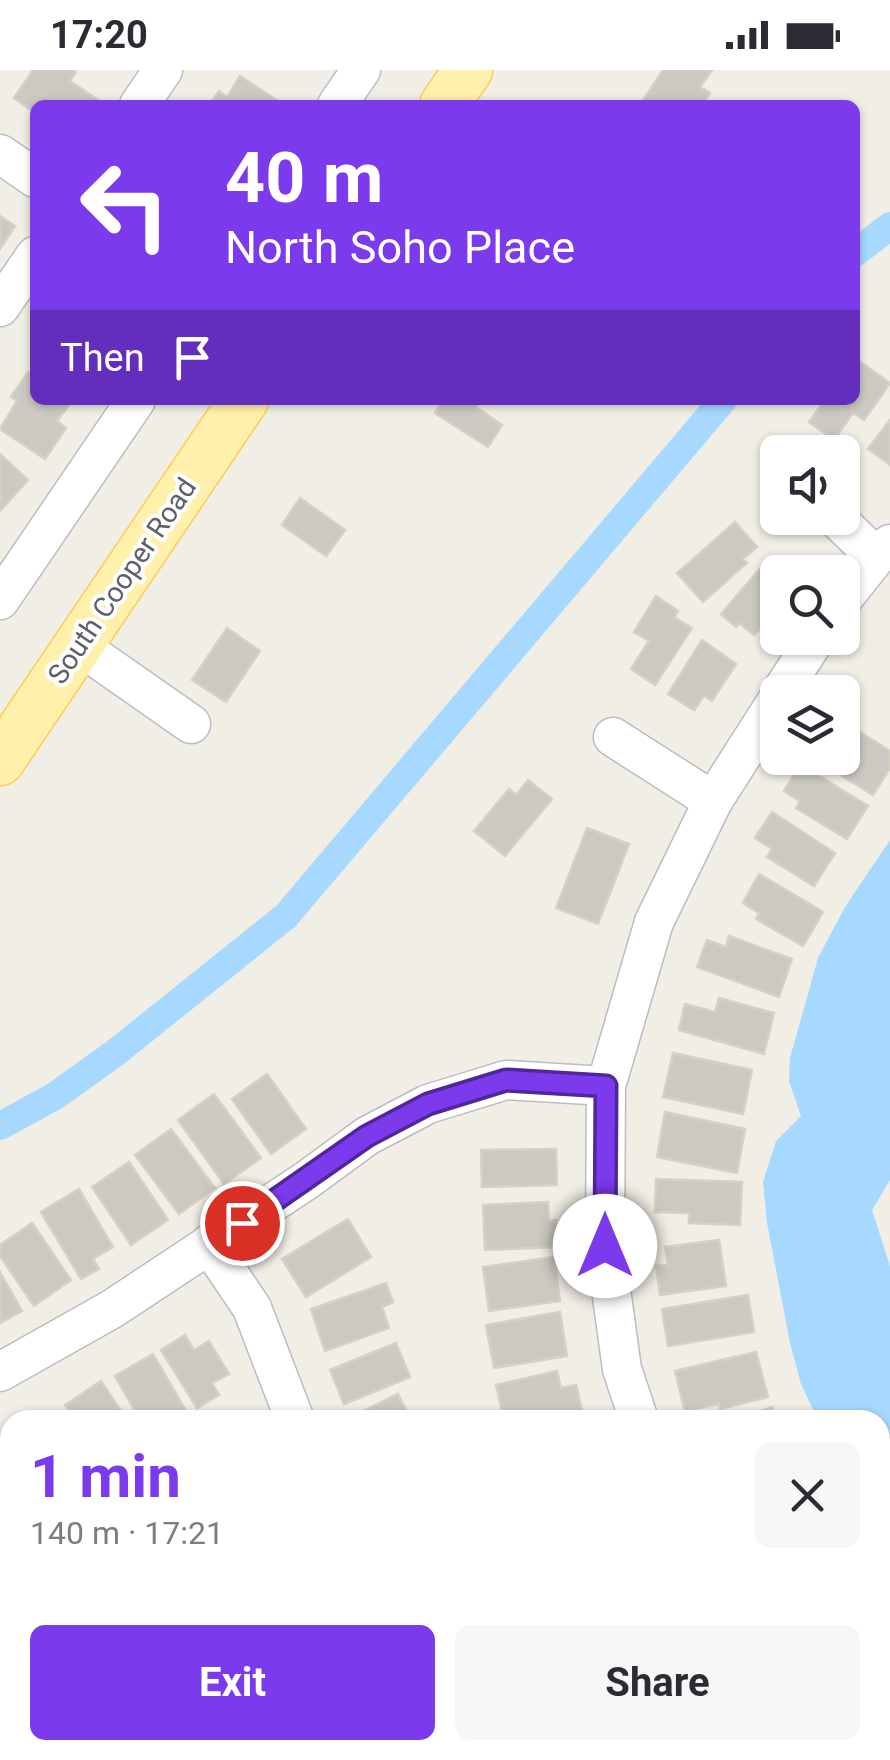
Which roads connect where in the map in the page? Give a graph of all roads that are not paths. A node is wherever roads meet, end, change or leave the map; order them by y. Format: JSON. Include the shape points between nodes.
{"nodes":[{"id":1,"x":163,"y":70,"type":"edge"},
{"id":2,"x":361,"y":70,"type":"edge"},
{"id":3,"x":468,"y":70,"type":"edge"},
{"id":4,"x":142,"y":100,"type":"edge"},
{"id":5,"x":340,"y":100,"type":"edge"},
{"id":6,"x":447,"y":100,"type":"edge"},
{"id":7,"x":0,"y":154,"type":"edge"},
{"id":8,"x":30,"y":175,"type":"edge"},
{"id":9,"x":30,"y":263,"type":"edge"},
{"id":10,"x":0,"y":307,"type":"edge"},
{"id":11,"x":133,"y":405,"type":"edge"},
{"id":12,"x":241,"y":405,"type":"edge"},
{"id":13,"x":860,"y":534,"type":"edge"},
{"id":14,"x":883,"y":550,"type":"edge"},
{"id":15,"x":860,"y":578,"type":"edge"},
{"id":16,"x":0,"y":600,"type":"edge"},
{"id":17,"x":78,"y":645,"type":"junction"},
{"id":18,"x":191,"y":724,"type":"dead end"},
{"id":19,"x":760,"y":727,"type":"edge"},
{"id":20,"x":613,"y":738,"type":"dead end"},
{"id":21,"x":0,"y":761,"type":"edge"},
{"id":22,"x":713,"y":801,"type":"junction"},
{"id":23,"x":606,"y":1086,"type":"junction"},
{"id":24,"x":209,"y":1244,"type":"junction"},
{"id":25,"x":0,"y":1372,"type":"edge"},
{"id":26,"x":291,"y":1410,"type":"edge"},
{"id":27,"x":636,"y":1410,"type":"edge"}],
"edges":[{"from":1,"to":4,"type":"street"},
{"from":2,"to":5,"type":"street"},
{"from":3,"to":6,"type":"main road"},
{"from":7,"to":8,"type":"street"},
{"from":9,"to":10,"type":"street"},
{"from":11,"to":16,"type":"street"},
{"from":12,"to":17,"type":"main road","name":"South Cooper Road"},
{"from":13,"to":14,"type":"street"},
{"from":14,"to":15,"type":"street"},
{"from":17,"to":18,"type":"street"},
{"from":17,"to":21,"type":"main road","name":"South Cooper Road"},
{"from":19,"to":22,"type":"street"},
{"from":20,"to":22,"type":"street"},
{"from":22,"to":23,"type":"street","via":[[654,922]]},
{"from":23,"to":24,"type":"street","via":[[506,1080],[428,1104],[367,1136]]},
{"from":23,"to":27,"type":"street","via":[[605,1246],[622,1370]]},
{"from":24,"to":25,"type":"street"},
{"from":24,"to":26,"type":"street","via":[[252,1308]]}]}
